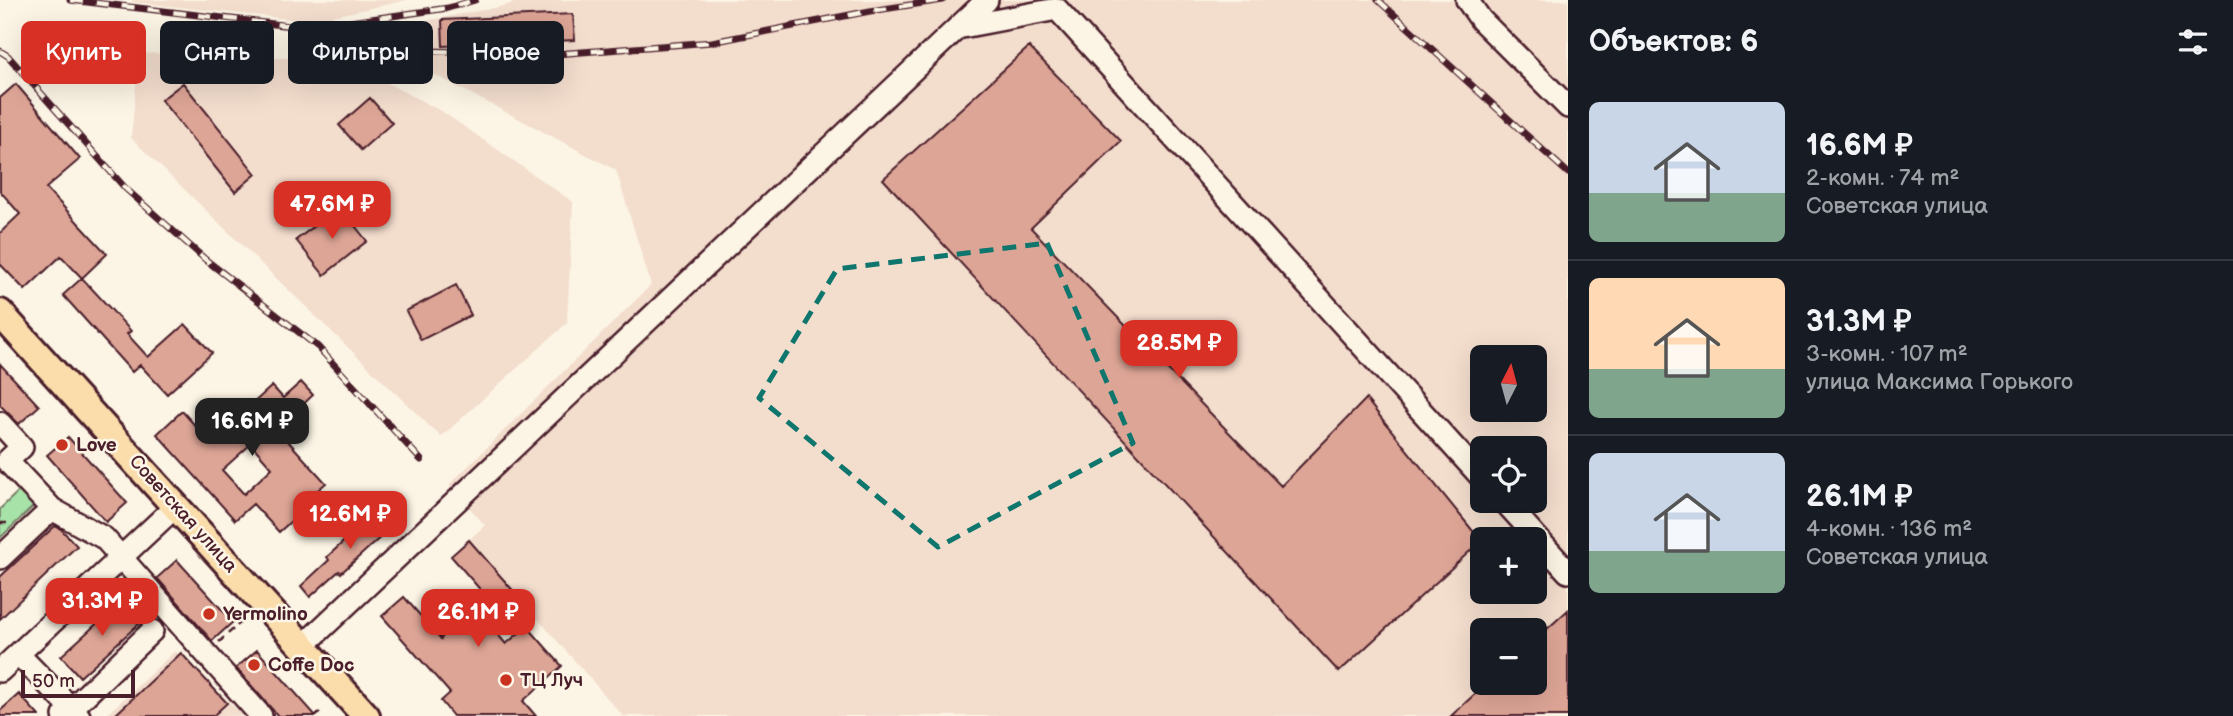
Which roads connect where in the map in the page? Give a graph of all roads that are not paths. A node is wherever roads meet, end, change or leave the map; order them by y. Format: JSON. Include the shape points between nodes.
{"nodes":[{"id":1,"x":987,"y":0,"type":"edge"},
{"id":2,"x":1467,"y":0,"type":"edge"},
{"id":3,"x":957,"y":28,"type":"junction"},
{"id":4,"x":1568,"y":107,"type":"edge"},
{"id":5,"x":0,"y":313,"type":"edge"},
{"id":6,"x":0,"y":424,"type":"edge"},
{"id":7,"x":1470,"y":465,"type":"edge"},
{"id":8,"x":176,"y":506,"type":"junction"},
{"id":9,"x":52,"y":509,"type":"junction"},
{"id":10,"x":1515,"y":513,"type":"edge"},
{"id":11,"x":121,"y":557,"type":"junction"},
{"id":12,"x":0,"y":558,"type":"edge"},
{"id":13,"x":1568,"y":572,"type":"edge"},
{"id":14,"x":152,"y":631,"type":"dead end"},
{"id":15,"x":303,"y":646,"type":"junction"},
{"id":16,"x":18,"y":653,"type":"junction"},
{"id":17,"x":0,"y":671,"type":"edge"},
{"id":18,"x":72,"y":713,"type":"edge"},
{"id":19,"x":261,"y":716,"type":"edge"},
{"id":20,"x":366,"y":716,"type":"edge"}],
"edges":[{"from":1,"to":3,"type":"street"},
{"from":2,"to":4,"type":"street","via":[[1481,20]]},
{"from":3,"to":7,"type":"street","via":[[1057,9]]},
{"from":3,"to":15,"type":"street"},
{"from":5,"to":8,"type":"main road","name":"Советская улица"},
{"from":6,"to":9,"type":"street","via":[[22,447],[7,461]]},
{"from":8,"to":11,"type":"street"},
{"from":8,"to":15,"type":"main road","name":"Советская улица"},
{"from":9,"to":11,"type":"street","via":[[104,538]]},
{"from":9,"to":12,"type":"street"},
{"from":10,"to":13,"type":"street"},
{"from":11,"to":16,"type":"street"},
{"from":11,"to":19,"type":"street"},
{"from":14,"to":18,"type":"street"},
{"from":15,"to":20,"type":"main road","name":"Советская улица"},
{"from":16,"to":17,"type":"street"},
{"from":16,"to":18,"type":"street"}]}
